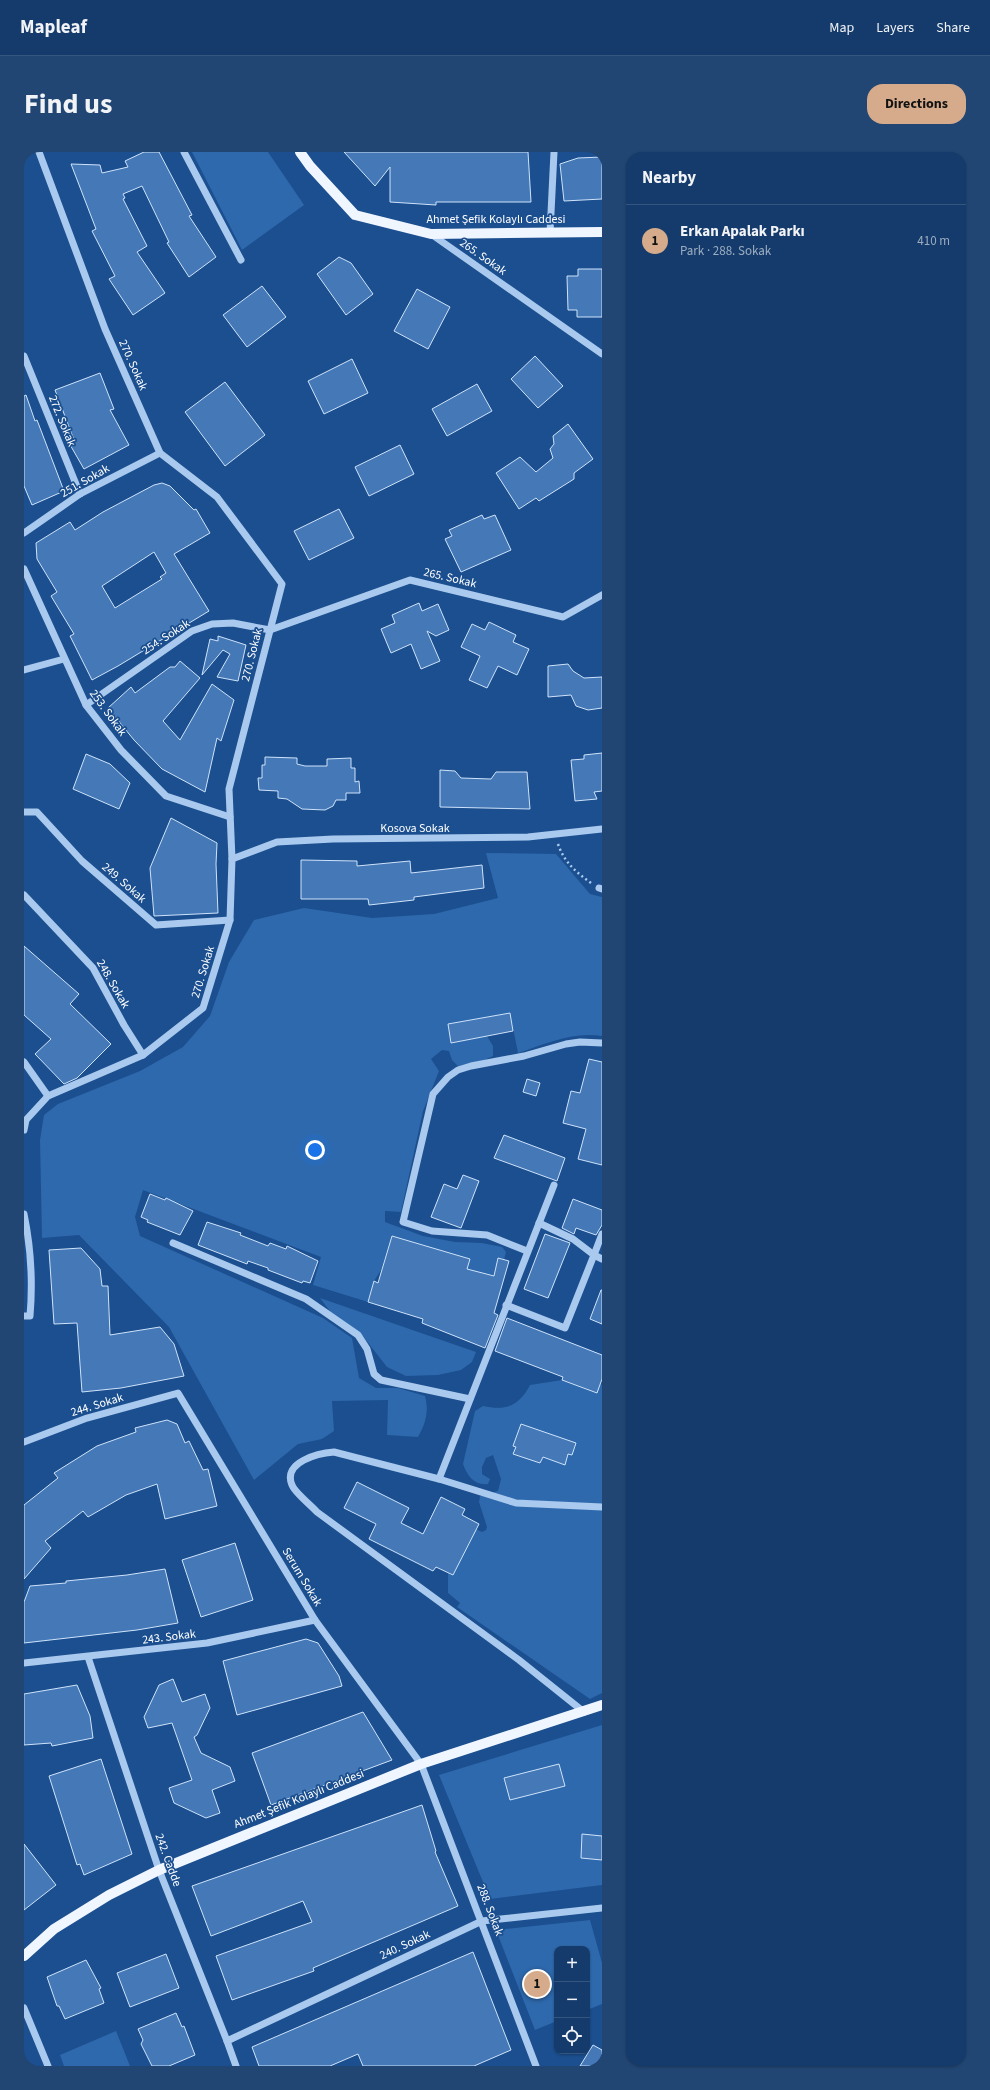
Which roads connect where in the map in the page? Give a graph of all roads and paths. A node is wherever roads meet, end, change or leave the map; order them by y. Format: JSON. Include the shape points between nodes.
{"nodes":[{"id":1,"x":39,"y":152,"type":"edge"},
{"id":2,"x":184,"y":152,"type":"edge"},
{"id":3,"x":300,"y":152,"type":"edge"},
{"id":4,"x":554,"y":152,"type":"edge"},
{"id":5,"x":602,"y":232,"type":"edge"},
{"id":6,"x":550,"y":233,"type":"junction"},
{"id":7,"x":431,"y":234,"type":"junction"},
{"id":8,"x":241,"y":260,"type":"dead end"},
{"id":9,"x":602,"y":354,"type":"edge"},
{"id":10,"x":24,"y":356,"type":"edge"},
{"id":11,"x":160,"y":453,"type":"junction"},
{"id":12,"x":80,"y":494,"type":"junction"},
{"id":13,"x":24,"y":533,"type":"edge"},
{"id":14,"x":24,"y":569,"type":"edge"},
{"id":15,"x":602,"y":595,"type":"edge"},
{"id":16,"x":270,"y":630,"type":"junction"},
{"id":17,"x":64,"y":659,"type":"junction"},
{"id":18,"x":24,"y":670,"type":"edge"},
{"id":19,"x":86,"y":705,"type":"junction"},
{"id":20,"x":24,"y":812,"type":"edge"},
{"id":21,"x":230,"y":817,"type":"junction"},
{"id":22,"x":602,"y":829,"type":"edge"},
{"id":23,"x":555,"y":836,"type":"junction"},
{"id":24,"x":232,"y":859,"type":"junction"},
{"id":25,"x":601,"y":888,"type":"edge"},
{"id":26,"x":24,"y":895,"type":"edge"},
{"id":27,"x":230,"y":920,"type":"junction"},
{"id":28,"x":602,"y":1043,"type":"edge"},
{"id":29,"x":143,"y":1055,"type":"junction"},
{"id":30,"x":24,"y":1062,"type":"edge"},
{"id":31,"x":48,"y":1096,"type":"junction"},
{"id":32,"x":24,"y":1130,"type":"edge"},
{"id":33,"x":554,"y":1185,"type":"dead end"},
{"id":34,"x":24,"y":1214,"type":"edge"},
{"id":35,"x":539,"y":1224,"type":"junction"},
{"id":36,"x":602,"y":1234,"type":"edge"},
{"id":37,"x":173,"y":1243,"type":"dead end"},
{"id":38,"x":27,"y":1246,"type":"edge"},
{"id":39,"x":527,"y":1251,"type":"junction"},
{"id":40,"x":594,"y":1255,"type":"junction"},
{"id":41,"x":602,"y":1259,"type":"edge"},
{"id":42,"x":506,"y":1305,"type":"junction"},
{"id":43,"x":24,"y":1316,"type":"edge"},
{"id":44,"x":178,"y":1392,"type":"joint"},
{"id":45,"x":470,"y":1399,"type":"junction"},
{"id":46,"x":24,"y":1442,"type":"edge"},
{"id":47,"x":439,"y":1479,"type":"junction"},
{"id":48,"x":602,"y":1507,"type":"edge"},
{"id":49,"x":315,"y":1620,"type":"junction"},
{"id":50,"x":88,"y":1657,"type":"junction"},
{"id":51,"x":24,"y":1663,"type":"edge"},
{"id":52,"x":602,"y":1705,"type":"edge"},
{"id":53,"x":584,"y":1712,"type":"junction"},
{"id":54,"x":421,"y":1764,"type":"junction"},
{"id":55,"x":159,"y":1870,"type":"junction"},
{"id":56,"x":602,"y":1908,"type":"edge"},
{"id":57,"x":482,"y":1921,"type":"junction"},
{"id":58,"x":24,"y":1956,"type":"edge"},
{"id":59,"x":24,"y":2008,"type":"edge"},
{"id":60,"x":227,"y":2041,"type":"junction"},
{"id":61,"x":534,"y":2065,"type":"edge"},
{"id":62,"x":48,"y":2066,"type":"edge"},
{"id":63,"x":236,"y":2066,"type":"edge"}],
"edges":[{"from":1,"to":11,"type":"street","name":"270. Sokak","via":[[105,329]]},
{"from":2,"to":8,"type":"street"},
{"from":3,"to":7,"type":"main road","name":"Ahmet Şefik Kolaylı Caddesi","via":[[355,215]]},
{"from":4,"to":6,"type":"street"},
{"from":5,"to":6,"type":"main road","name":"Ahmet Şefik Kolaylı Caddesi"},
{"from":6,"to":7,"type":"main road","name":"Ahmet Şefik Kolaylı Caddesi"},
{"from":7,"to":9,"type":"street","name":"265. Sokak"},
{"from":10,"to":12,"type":"street","name":"272. Sokak"},
{"from":11,"to":12,"type":"street","name":"251. Sokak"},
{"from":11,"to":16,"type":"street","name":"270. Sokak","via":[[217,497],[282,584]]},
{"from":12,"to":13,"type":"street","name":"251. Sokak"},
{"from":14,"to":17,"type":"street","name":"253. Sokak"},
{"from":15,"to":16,"type":"street","name":"265. Sokak","via":[[563,617],[410,580]]},
{"from":16,"to":19,"type":"street","name":"254. Sokak","via":[[233,623],[212,624],[192,631]]},
{"from":16,"to":21,"type":"street","name":"270. Sokak","via":[[229,789]]},
{"from":17,"to":18,"type":"street"},
{"from":17,"to":19,"type":"street","name":"253. Sokak"},
{"from":19,"to":21,"type":"street","name":"253. Sokak","via":[[121,750],[166,796]]},
{"from":20,"to":27,"type":"street","name":"249. Sokak","via":[[37,812],[82,861],[156,925]]},
{"from":21,"to":24,"type":"street","name":"270. Sokak"},
{"from":22,"to":23,"type":"street","name":"Kosova Sokak"},
{"from":23,"to":24,"type":"street","name":"Kosova Sokak","via":[[277,842]]},
{"from":23,"to":25,"type":"path","via":[[561,853],[575,871]]},
{"from":24,"to":27,"type":"street","name":"270. Sokak"},
{"from":26,"to":29,"type":"street","name":"248. Sokak","via":[[93,968]]},
{"from":27,"to":29,"type":"street","name":"270. Sokak","via":[[203,1008]]},
{"from":28,"to":39,"type":"street","via":[[580,1042],[471,1066],[458,1070],[448,1077],[434,1094],[403,1222],[432,1231],[487,1235]]},
{"from":29,"to":31,"type":"street","name":"270. Sokak"},
{"from":30,"to":31,"type":"street"},
{"from":31,"to":32,"type":"street","name":"270. Sokak","via":[[26,1120]]},
{"from":33,"to":35,"type":"street"},
{"from":34,"to":38,"type":"street"},
{"from":35,"to":39,"type":"street"},
{"from":35,"to":40,"type":"street","via":[[573,1239]]},
{"from":36,"to":40,"type":"street"},
{"from":37,"to":45,"type":"street","via":[[306,1299],[358,1336],[367,1349],[374,1374],[381,1380]]},
{"from":38,"to":43,"type":"street","via":[[30,1316]]},
{"from":39,"to":42,"type":"street"},
{"from":40,"to":41,"type":"street"},
{"from":40,"to":42,"type":"street","via":[[565,1328]]},
{"from":42,"to":45,"type":"street"},
{"from":44,"to":46,"type":"street","name":"244. Sokak","via":[[87,1418]]},
{"from":44,"to":49,"type":"street","name":"Serum Sokak"},
{"from":45,"to":47,"type":"street"},
{"from":47,"to":48,"type":"street","via":[[516,1503]]},
{"from":47,"to":53,"type":"street","via":[[334,1452],[320,1453],[298,1462],[291,1478],[292,1485],[317,1512],[519,1660]]},
{"from":49,"to":50,"type":"street","name":"243. Sokak","via":[[207,1643]]},
{"from":49,"to":54,"type":"street","name":"Serum Sokak"},
{"from":50,"to":51,"type":"street","name":"243. Sokak"},
{"from":50,"to":55,"type":"street","name":"242. Cadde"},
{"from":52,"to":53,"type":"main road","name":"Ahmet Şefik Kolaylı Caddesi"},
{"from":53,"to":54,"type":"main road","name":"Ahmet Şefik Kolaylı Caddesi"},
{"from":54,"to":55,"type":"main road","name":"Ahmet Şefik Kolaylı Caddesi"},
{"from":54,"to":57,"type":"street","name":"288. Sokak"},
{"from":55,"to":58,"type":"main road","name":"Ahmet Şefik Kolaylı Caddesi","via":[[109,1894],[54,1929]]},
{"from":55,"to":60,"type":"street","name":"242. Cadde"},
{"from":56,"to":57,"type":"street","name":"240. Sokak"},
{"from":57,"to":60,"type":"street","name":"240. Sokak"},
{"from":57,"to":61,"type":"street","name":"288. Sokak"},
{"from":59,"to":62,"type":"street"},
{"from":60,"to":63,"type":"street","name":"242. Cadde"}]}
